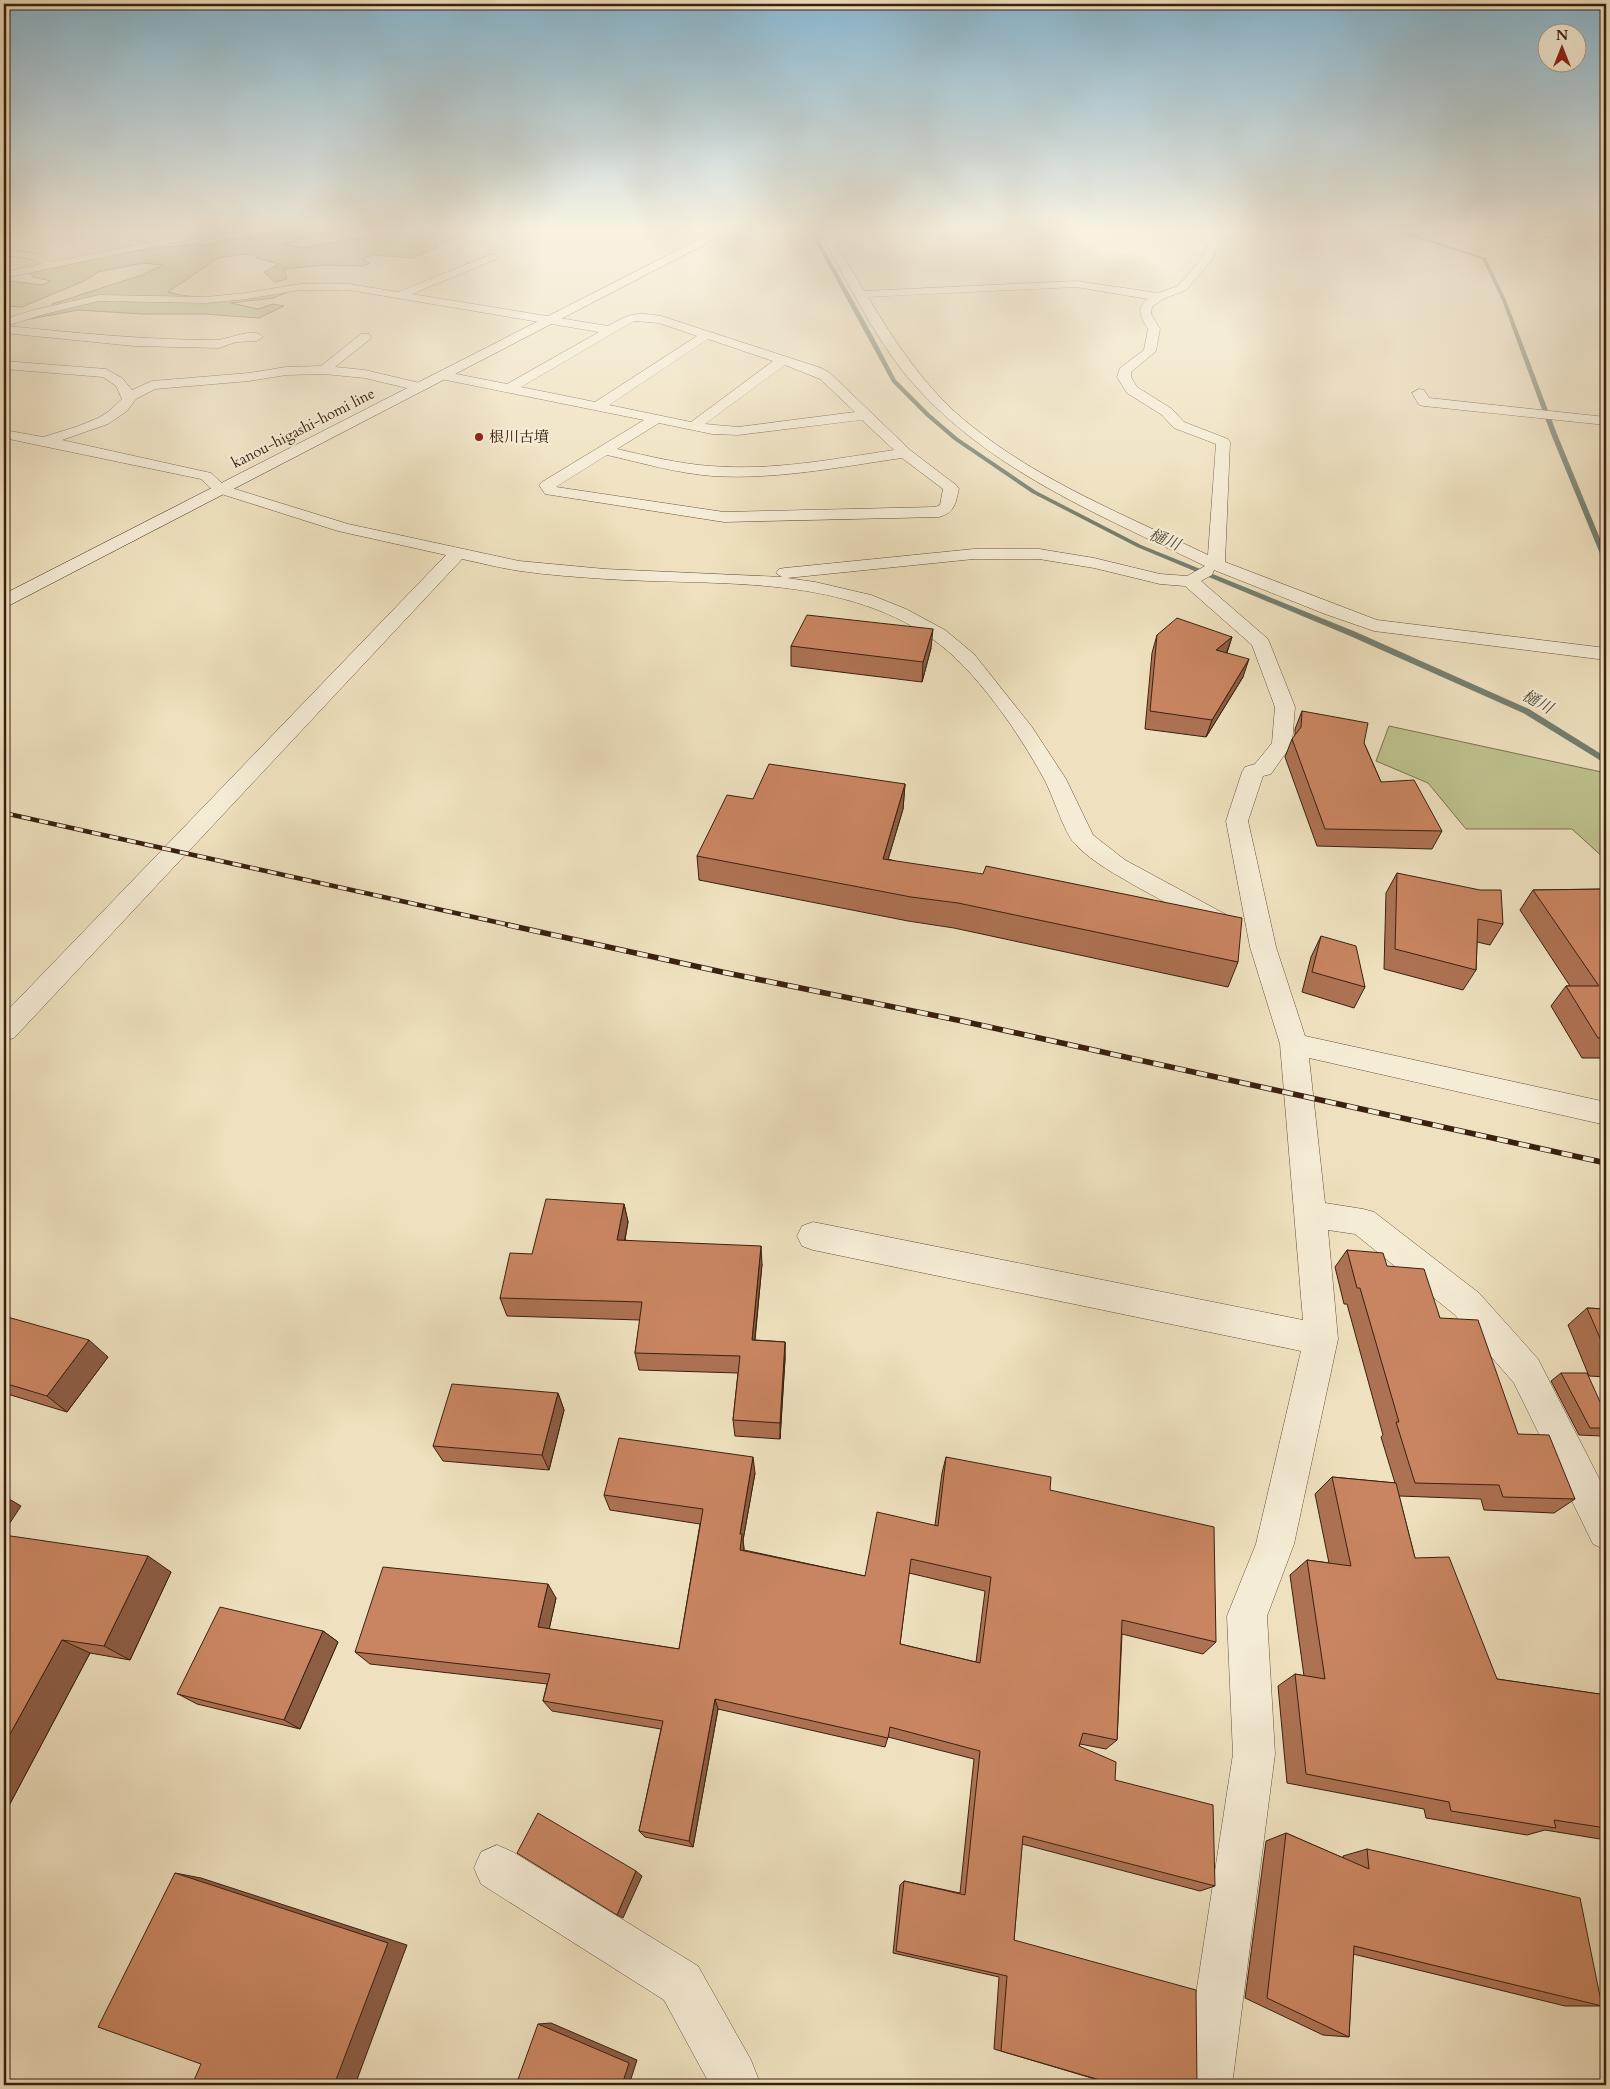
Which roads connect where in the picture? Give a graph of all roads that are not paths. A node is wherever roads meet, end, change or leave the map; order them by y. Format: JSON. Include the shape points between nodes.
{"nodes":[{"id":1,"x":536,"y":325,"type":"edge"},
{"id":2,"x":581,"y":325,"type":"edge"},
{"id":3,"x":618,"y":325,"type":"edge"},
{"id":4,"x":677,"y":325,"type":"edge"},
{"id":5,"x":880,"y":325,"type":"edge"},
{"id":6,"x":1152,"y":325,"type":"edge"},
{"id":7,"x":4,"y":329,"type":"edge"},
{"id":8,"x":610,"y":330,"type":"junction"},
{"id":9,"x":706,"y":335,"type":"junction"},
{"id":10,"x":365,"y":336,"type":"dead end"},
{"id":11,"x":257,"y":338,"type":"dead end"},
{"id":12,"x":783,"y":360,"type":"junction"},
{"id":13,"x":4,"y":364,"type":"edge"},
{"id":14,"x":324,"y":370,"type":"junction"},
{"id":15,"x":441,"y":376,"type":"junction"},
{"id":16,"x":419,"y":387,"type":"junction"},
{"id":17,"x":509,"y":389,"type":"junction"},
{"id":18,"x":1419,"y":393,"type":"dead end"},
{"id":19,"x":129,"y":397,"type":"junction"},
{"id":20,"x":597,"y":407,"type":"junction"},
{"id":21,"x":865,"y":415,"type":"junction"},
{"id":22,"x":656,"y":418,"type":"junction"},
{"id":23,"x":1606,"y":421,"type":"edge"},
{"id":24,"x":694,"y":426,"type":"junction"},
{"id":25,"x":4,"y":434,"type":"edge"},
{"id":26,"x":26,"y":439,"type":"junction"},
{"id":27,"x":44,"y":440,"type":"junction"},
{"id":28,"x":4,"y":448,"type":"edge"},
{"id":29,"x":605,"y":450,"type":"junction"},
{"id":30,"x":905,"y":453,"type":"junction"},
{"id":31,"x":220,"y":488,"type":"junction"},
{"id":32,"x":457,"y":554,"type":"junction"},
{"id":33,"x":1214,"y":565,"type":"junction"},
{"id":34,"x":1193,"y":579,"type":"junction"},
{"id":35,"x":769,"y":581,"type":"junction"},
{"id":36,"x":4,"y":601,"type":"edge"},
{"id":37,"x":1606,"y":654,"type":"edge"},
{"id":38,"x":1263,"y":947,"type":"junction"},
{"id":39,"x":4,"y":1031,"type":"edge"},
{"id":40,"x":1294,"y":1044,"type":"junction"},
{"id":41,"x":1606,"y":1113,"type":"edge"},
{"id":42,"x":1311,"y":1214,"type":"junction"},
{"id":43,"x":813,"y":1236,"type":"dead end"},
{"id":44,"x":1321,"y":1339,"type":"junction"},
{"id":45,"x":1606,"y":1531,"type":"edge"},
{"id":46,"x":497,"y":1868,"type":"dead end"},
{"id":47,"x":732,"y":2085,"type":"edge"},
{"id":48,"x":1207,"y":2085,"type":"edge"}],
"edges":[{"from":1,"to":15,"type":"street","name":"kanou-higashi-homi line"},
{"from":2,"to":8,"type":"street"},
{"from":3,"to":8,"type":"street"},
{"from":4,"to":9,"type":"street"},
{"from":5,"to":33,"type":"street","via":[[909,370],[964,427],[1059,489]]},
{"from":6,"to":33,"type":"street","via":[[1150,351],[1125,371],[1124,377],[1132,390],[1167,412],[1179,425],[1224,442]]},
{"from":7,"to":11,"type":"street","via":[[134,342],[219,344],[233,339]]},
{"from":8,"to":17,"type":"street"},
{"from":9,"to":12,"type":"street"},
{"from":9,"to":20,"type":"street"},
{"from":10,"to":14,"type":"street"},
{"from":12,"to":21,"type":"street","via":[[825,376]]},
{"from":12,"to":24,"type":"street"},
{"from":13,"to":19,"type":"street","via":[[106,374],[119,380]]},
{"from":14,"to":16,"type":"street","via":[[365,374]]},
{"from":14,"to":19,"type":"street","via":[[152,385]]},
{"from":15,"to":16,"type":"street","name":"kanou-higashi-homi line"},
{"from":15,"to":17,"type":"street"},
{"from":16,"to":31,"type":"street","name":"kanou-higashi-homi line"},
{"from":17,"to":20,"type":"street"},
{"from":18,"to":23,"type":"street","via":[[1424,402]]},
{"from":19,"to":27,"type":"street","via":[[125,406],[109,418],[82,430]]},
{"from":20,"to":22,"type":"street"},
{"from":21,"to":24,"type":"street","via":[[738,430]]},
{"from":21,"to":30,"type":"street"},
{"from":22,"to":24,"type":"street"},
{"from":22,"to":29,"type":"street"},
{"from":25,"to":26,"type":"street"},
{"from":26,"to":27,"type":"street"},
{"from":26,"to":28,"type":"street"},
{"from":27,"to":31,"type":"street","via":[[206,476]]},
{"from":29,"to":30,"type":"street","via":[[680,467],[735,472],[809,467]]},
{"from":29,"to":30,"type":"street","via":[[548,485],[550,491],[724,517],[938,512],[947,507],[951,488]]},
{"from":31,"to":32,"type":"street","via":[[344,528]]},
{"from":31,"to":36,"type":"street","name":"kanou-higashi-homi line"},
{"from":32,"to":35,"type":"street","via":[[519,566],[605,574]]},
{"from":32,"to":39,"type":"street"},
{"from":33,"to":34,"type":"street"},
{"from":33,"to":37,"type":"street","via":[[1374,625]]},
{"from":34,"to":35,"type":"street","via":[[1160,579],[1094,562],[1039,554],[974,554],[784,573]]},
{"from":34,"to":38,"type":"street","via":[[1260,643],[1285,707],[1282,744],[1263,768],[1253,772],[1237,820]]},
{"from":35,"to":38,"type":"street","via":[[815,587],[865,599],[900,613],[938,634],[967,658],[1025,731],[1056,779],[1082,838],[1117,865]]},
{"from":38,"to":40,"type":"street"},
{"from":40,"to":41,"type":"street"},
{"from":40,"to":42,"type":"street"},
{"from":42,"to":44,"type":"street"},
{"from":42,"to":45,"type":"street","via":[[1363,1222],[1467,1304],[1526,1371]]},
{"from":43,"to":44,"type":"street"},
{"from":44,"to":48,"type":"street","via":[[1275,1544],[1247,1616],[1254,1754]]},
{"from":46,"to":47,"type":"street","via":[[681,1983],[733,2078]]}]}
